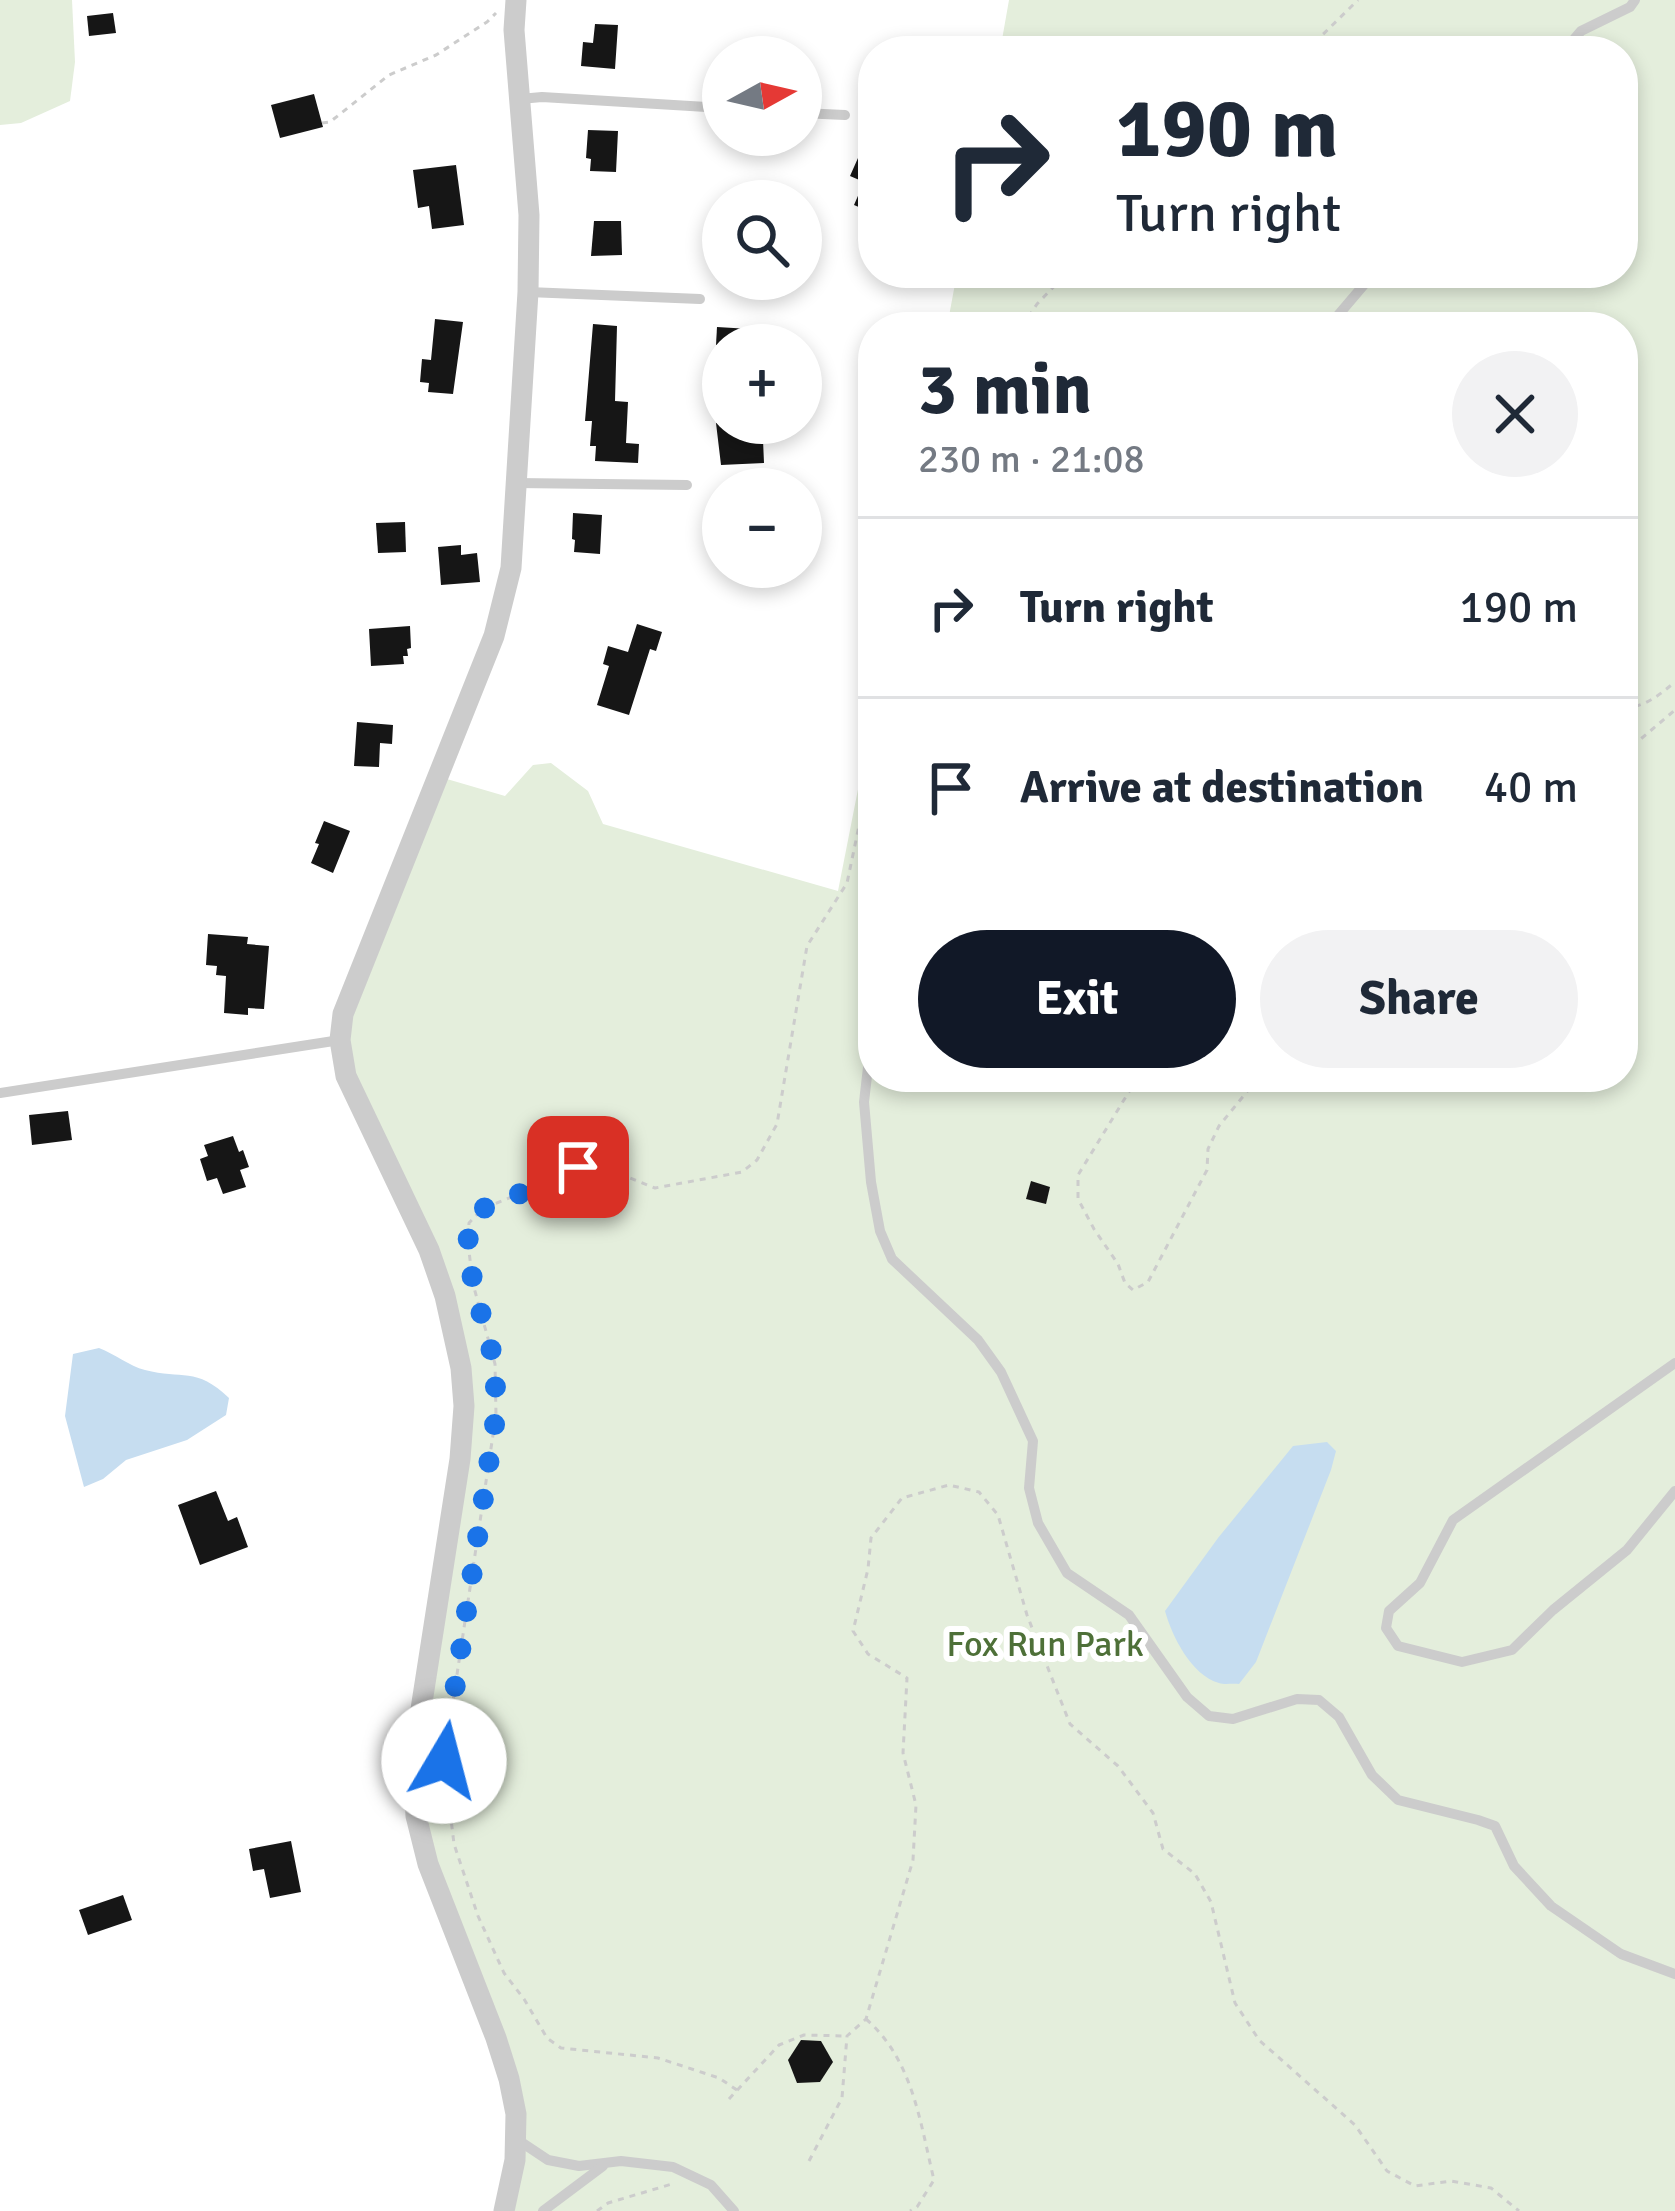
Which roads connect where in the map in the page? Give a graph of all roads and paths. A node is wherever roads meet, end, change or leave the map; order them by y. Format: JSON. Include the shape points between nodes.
{"nodes":[{"id":1,"x":1358,"y":0,"type":"edge"},
{"id":2,"x":1635,"y":0,"type":"edge"},
{"id":3,"x":516,"y":5,"type":"edge"},
{"id":4,"x":1321,"y":36,"type":"edge"},
{"id":5,"x":1577,"y":36,"type":"edge"},
{"id":6,"x":520,"y":99,"type":"junction"},
{"id":7,"x":702,"y":107,"type":"edge"},
{"id":8,"x":822,"y":114,"type":"edge"},
{"id":9,"x":844,"y":116,"type":"dead end"},
{"id":10,"x":322,"y":123,"type":"dead end"},
{"id":11,"x":1052,"y":288,"type":"edge"},
{"id":12,"x":1361,"y":288,"type":"edge"},
{"id":13,"x":528,"y":292,"type":"junction"},
{"id":14,"x":700,"y":299,"type":"dead end"},
{"id":15,"x":1032,"y":312,"type":"edge"},
{"id":16,"x":1341,"y":312,"type":"edge"},
{"id":17,"x":516,"y":483,"type":"junction"},
{"id":18,"x":686,"y":485,"type":"dead end"},
{"id":19,"x":1675,"y":682,"type":"edge"},
{"id":20,"x":1638,"y":706,"type":"edge"},
{"id":21,"x":1675,"y":710,"type":"edge"},
{"id":22,"x":1638,"y":741,"type":"edge"},
{"id":23,"x":858,"y":831,"type":"edge"},
{"id":24,"x":340,"y":1040,"type":"junction"},
{"id":25,"x":865,"y":1092,"type":"edge"},
{"id":26,"x":1129,"y":1092,"type":"edge"},
{"id":27,"x":1247,"y":1092,"type":"edge"},
{"id":28,"x":0,"y":1093,"type":"edge"},
{"id":29,"x":1675,"y":1363,"type":"edge"},
{"id":30,"x":1675,"y":1491,"type":"edge"},
{"id":31,"x":1675,"y":1974,"type":"edge"},
{"id":32,"x":866,"y":2019,"type":"junction"},
{"id":33,"x":847,"y":2036,"type":"junction"},
{"id":34,"x":737,"y":2090,"type":"junction"},
{"id":35,"x":729,"y":2099,"type":"dead end"},
{"id":36,"x":516,"y":2138,"type":"junction"},
{"id":37,"x":809,"y":2161,"type":"dead end"},
{"id":38,"x":608,"y":2162,"type":"junction"},
{"id":39,"x":689,"y":2174,"type":"junction"},
{"id":40,"x":503,"y":2211,"type":"edge"},
{"id":41,"x":543,"y":2211,"type":"edge"},
{"id":42,"x":597,"y":2211,"type":"edge"},
{"id":43,"x":734,"y":2211,"type":"edge"},
{"id":44,"x":910,"y":2211,"type":"edge"},
{"id":45,"x":1519,"y":2211,"type":"edge"}],
"edges":[{"from":1,"to":4,"type":"path"},
{"from":2,"to":5,"type":"lane"},
{"from":3,"to":6,"type":"street"},
{"from":3,"to":10,"type":"path","via":[[388,75]]},
{"from":6,"to":7,"type":"lane"},
{"from":6,"to":13,"type":"street"},
{"from":8,"to":9,"type":"lane"},
{"from":11,"to":15,"type":"path"},
{"from":12,"to":16,"type":"lane"},
{"from":13,"to":14,"type":"lane"},
{"from":13,"to":17,"type":"street"},
{"from":17,"to":18,"type":"lane"},
{"from":17,"to":24,"type":"street","via":[[511,568],[494,636]]},
{"from":19,"to":20,"type":"path"},
{"from":21,"to":22,"type":"path"},
{"from":23,"to":34,"type":"path","via":[[847,883],[807,946],[777,1124],[757,1160],[742,1172],[655,1188],[578,1167],[482,1209],[469,1223],[473,1284],[495,1364],[496,1415],[444,1761],[454,1844],[504,1973],[547,2038],[561,2048],[658,2058]]},
{"from":24,"to":28,"type":"lane"},
{"from":24,"to":36,"type":"street","via":[[346,1076],[446,1296],[461,1368],[460,1459],[421,1709],[416,1816],[509,2079]]},
{"from":25,"to":31,"type":"lane","via":[[880,1231],[892,1258],[1001,1372],[1033,1441],[1029,1488],[1038,1522],[1067,1573],[1129,1615],[1209,1717],[1319,1700],[1398,1800],[1495,1826],[1514,1866],[1551,1906],[1621,1954]]},
{"from":26,"to":27,"type":"path","via":[[1078,1175],[1078,1199],[1133,1290],[1148,1282],[1207,1170],[1219,1126]]},
{"from":29,"to":30,"type":"lane","via":[[1453,1520],[1386,1628],[1398,1646],[1462,1662],[1512,1650],[1627,1550]]},
{"from":32,"to":33,"type":"path"},
{"from":32,"to":44,"type":"path","via":[[909,2078],[934,2180]]},
{"from":32,"to":45,"type":"path","via":[[913,1860],[916,1805],[903,1753],[908,1678],[868,1654],[853,1631],[871,1538],[902,1498],[949,1484],[980,1492],[998,1515],[1070,1724],[1118,1766],[1153,1814],[1163,1849],[1195,1874],[1211,1902],[1234,2003],[1259,2041],[1355,2125],[1387,2171],[1415,2186],[1491,2188]]},
{"from":33,"to":34,"type":"path","via":[[804,2035],[779,2045]]},
{"from":33,"to":37,"type":"path","via":[[842,2098]]},
{"from":34,"to":35,"type":"path"},
{"from":36,"to":38,"type":"lane","via":[[548,2160]]},
{"from":36,"to":40,"type":"street"},
{"from":38,"to":39,"type":"lane"},
{"from":38,"to":41,"type":"lane"},
{"from":39,"to":42,"type":"path"},
{"from":39,"to":43,"type":"lane"}]}
